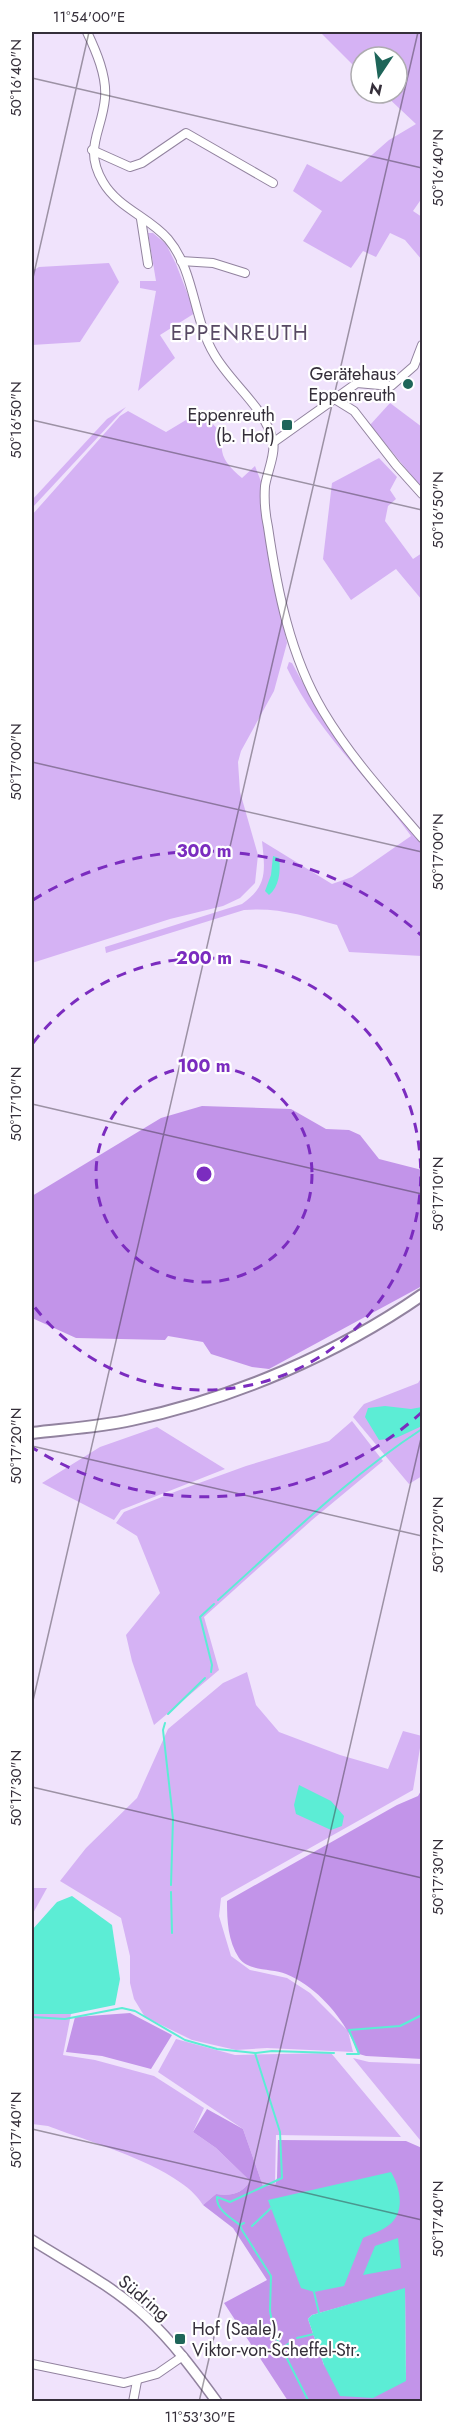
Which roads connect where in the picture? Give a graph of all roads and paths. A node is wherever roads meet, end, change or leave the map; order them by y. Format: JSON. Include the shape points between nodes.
{"nodes":[{"id":1,"x":87,"y":32,"type":"edge"},
{"id":2,"x":92,"y":150,"type":"junction"},
{"id":3,"x":273,"y":183,"type":"dead end"},
{"id":4,"x":141,"y":219,"type":"junction"},
{"id":5,"x":181,"y":261,"type":"junction"},
{"id":6,"x":148,"y":264,"type":"dead end"},
{"id":7,"x":245,"y":273,"type":"dead end"},
{"id":8,"x":423,"y":345,"type":"edge"},
{"id":9,"x":333,"y":398,"type":"junction"},
{"id":10,"x":274,"y":442,"type":"junction"},
{"id":11,"x":423,"y":494,"type":"edge"},
{"id":12,"x":423,"y":838,"type":"edge"},
{"id":13,"x":423,"y":1295,"type":"edge"},
{"id":14,"x":32,"y":1433,"type":"edge"},
{"id":15,"x":32,"y":2240,"type":"edge"},
{"id":16,"x":183,"y":2356,"type":"junction"},
{"id":17,"x":32,"y":2364,"type":"edge"},
{"id":18,"x":137,"y":2381,"type":"junction"},
{"id":19,"x":133,"y":2402,"type":"edge"},
{"id":20,"x":217,"y":2402,"type":"edge"}],
"edges":[{"from":1,"to":2,"type":"street","via":[[101,71],[105,97]]},
{"from":2,"to":3,"type":"street","via":[[130,167],[186,133]]},
{"from":2,"to":4,"type":"street","via":[[103,183]]},
{"from":4,"to":5,"type":"street","via":[[167,238]]},
{"from":4,"to":6,"type":"street"},
{"from":5,"to":7,"type":"street","via":[[213,263]]},
{"from":5,"to":10,"type":"street","via":[[212,352],[256,405]]},
{"from":8,"to":9,"type":"street","via":[[414,366],[391,386],[357,383]]},
{"from":9,"to":10,"type":"street"},
{"from":9,"to":11,"type":"street","via":[[354,411]]},
{"from":10,"to":12,"type":"street","via":[[265,506],[274,564],[306,678],[361,766]]},
{"from":13,"to":14,"type":"main road","via":[[362,1332],[229,1393],[131,1420]]},
{"from":15,"to":16,"type":"street","name":"Südring","via":[[146,2316]]},
{"from":16,"to":18,"type":"street","via":[[157,2374]]},
{"from":16,"to":20,"type":"street","name":"Südring"},
{"from":17,"to":18,"type":"street","via":[[112,2382]]},
{"from":18,"to":19,"type":"street"}]}
